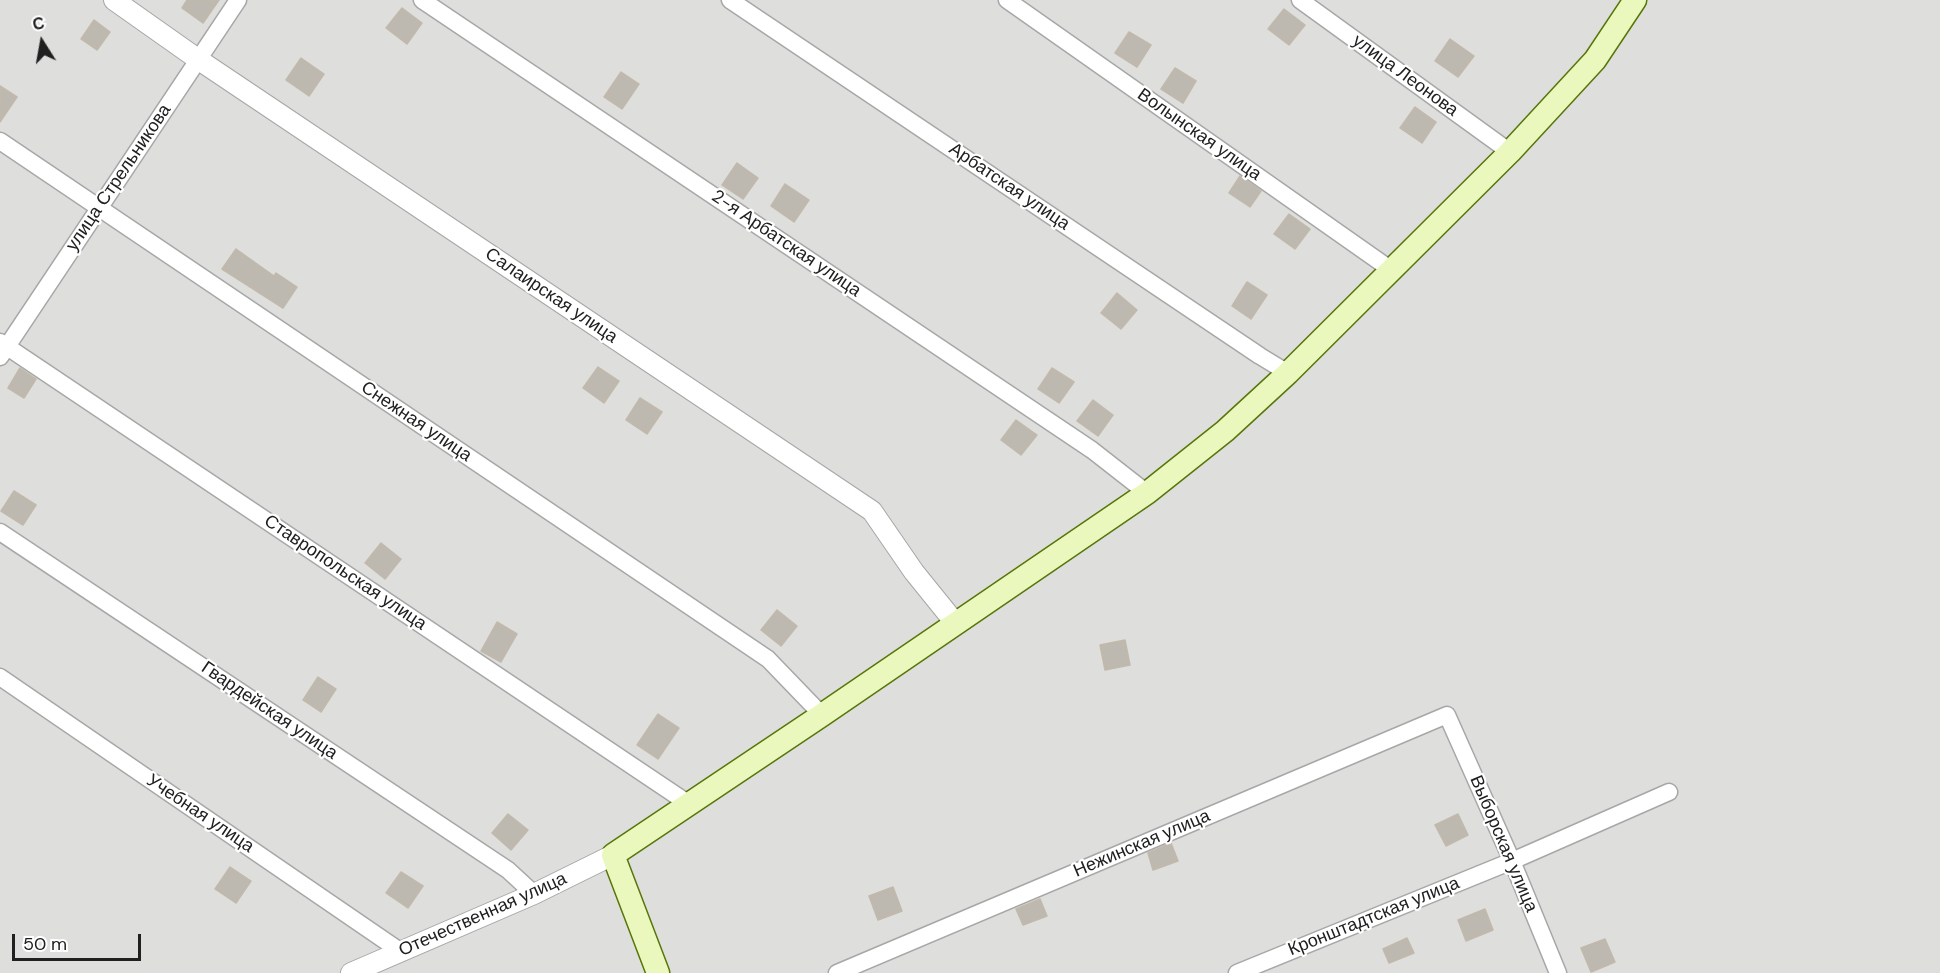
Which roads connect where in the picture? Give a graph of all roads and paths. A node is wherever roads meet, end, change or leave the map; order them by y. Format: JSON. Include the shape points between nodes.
{"nodes":[{"id":1,"x":114,"y":0,"type":"edge"},
{"id":2,"x":238,"y":0,"type":"edge"},
{"id":3,"x":422,"y":0,"type":"edge"},
{"id":4,"x":730,"y":0,"type":"edge"},
{"id":5,"x":1007,"y":0,"type":"edge"},
{"id":6,"x":1300,"y":0,"type":"edge"},
{"id":7,"x":1628,"y":3,"type":"edge"},
{"id":8,"x":199,"y":60,"type":"junction"},
{"id":9,"x":0,"y":141,"type":"edge"},
{"id":10,"x":1510,"y":152,"type":"junction"},
{"id":11,"x":99,"y":208,"type":"junction"},
{"id":12,"x":1390,"y":270,"type":"junction"},
{"id":13,"x":2,"y":349,"type":"edge"},
{"id":14,"x":1288,"y":373,"type":"junction"},
{"id":15,"x":1147,"y":493,"type":"junction"},
{"id":16,"x":0,"y":532,"type":"edge"},
{"id":17,"x":956,"y":624,"type":"junction"},
{"id":18,"x":0,"y":676,"type":"edge"},
{"id":19,"x":822,"y":715,"type":"junction"},
{"id":20,"x":1447,"y":715,"type":"joint"},
{"id":21,"x":1669,"y":792,"type":"dead end"},
{"id":22,"x":689,"y":804,"type":"junction"},
{"id":23,"x":613,"y":855,"type":"junction"},
{"id":24,"x":1512,"y":861,"type":"junction"},
{"id":25,"x":534,"y":894,"type":"junction"},
{"id":26,"x":400,"y":951,"type":"junction"},
{"id":27,"x":351,"y":973,"type":"edge"},
{"id":28,"x":658,"y":973,"type":"edge"},
{"id":29,"x":837,"y":973,"type":"edge"},
{"id":30,"x":1237,"y":973,"type":"edge"},
{"id":31,"x":1558,"y":973,"type":"edge"}],
"edges":[{"from":1,"to":8,"type":"street","name":"Салаирская улица"},
{"from":2,"to":8,"type":"street","name":"улица Стрельникова"},
{"from":3,"to":15,"type":"street","name":"2-я Арбатская улица","via":[[1092,450]]},
{"from":4,"to":14,"type":"street","name":"Арбатская улица"},
{"from":5,"to":12,"type":"street","name":"Волынская улица"},
{"from":6,"to":10,"type":"street","name":"улица Леонова"},
{"from":7,"to":10,"type":"main road","via":[[1594,60]]},
{"from":8,"to":11,"type":"street","name":"улица Стрельникова"},
{"from":8,"to":17,"type":"street","name":"Салаирская улица","via":[[872,511]]},
{"from":9,"to":11,"type":"street","name":"Снежная улица"},
{"from":10,"to":12,"type":"main road"},
{"from":11,"to":13,"type":"street","name":"улица Стрельникова"},
{"from":11,"to":19,"type":"street","name":"Снежная улица","via":[[768,659]]},
{"from":12,"to":14,"type":"main road"},
{"from":13,"to":22,"type":"street","name":"Ставропольская улица"},
{"from":14,"to":15,"type":"main road","via":[[1225,431]]},
{"from":15,"to":17,"type":"main road"},
{"from":16,"to":25,"type":"street","name":"Гвардейская улица","via":[[498,863]]},
{"from":17,"to":19,"type":"main road"},
{"from":18,"to":26,"type":"street","name":"Учебная улица"},
{"from":19,"to":22,"type":"main road"},
{"from":20,"to":24,"type":"street","name":"Выборская улица"},
{"from":20,"to":29,"type":"street","name":"Нежинская улица"},
{"from":21,"to":24,"type":"street","name":"Кронштадтская улица"},
{"from":22,"to":23,"type":"main road"},
{"from":23,"to":25,"type":"street","name":"Отечественная улица"},
{"from":23,"to":28,"type":"main road"},
{"from":24,"to":30,"type":"street","name":"Кронштадтская улица"},
{"from":24,"to":31,"type":"street","name":"Выборская улица"},
{"from":25,"to":26,"type":"street","name":"Отечественная улица"},
{"from":26,"to":27,"type":"street","name":"Отечественная улица"}]}
